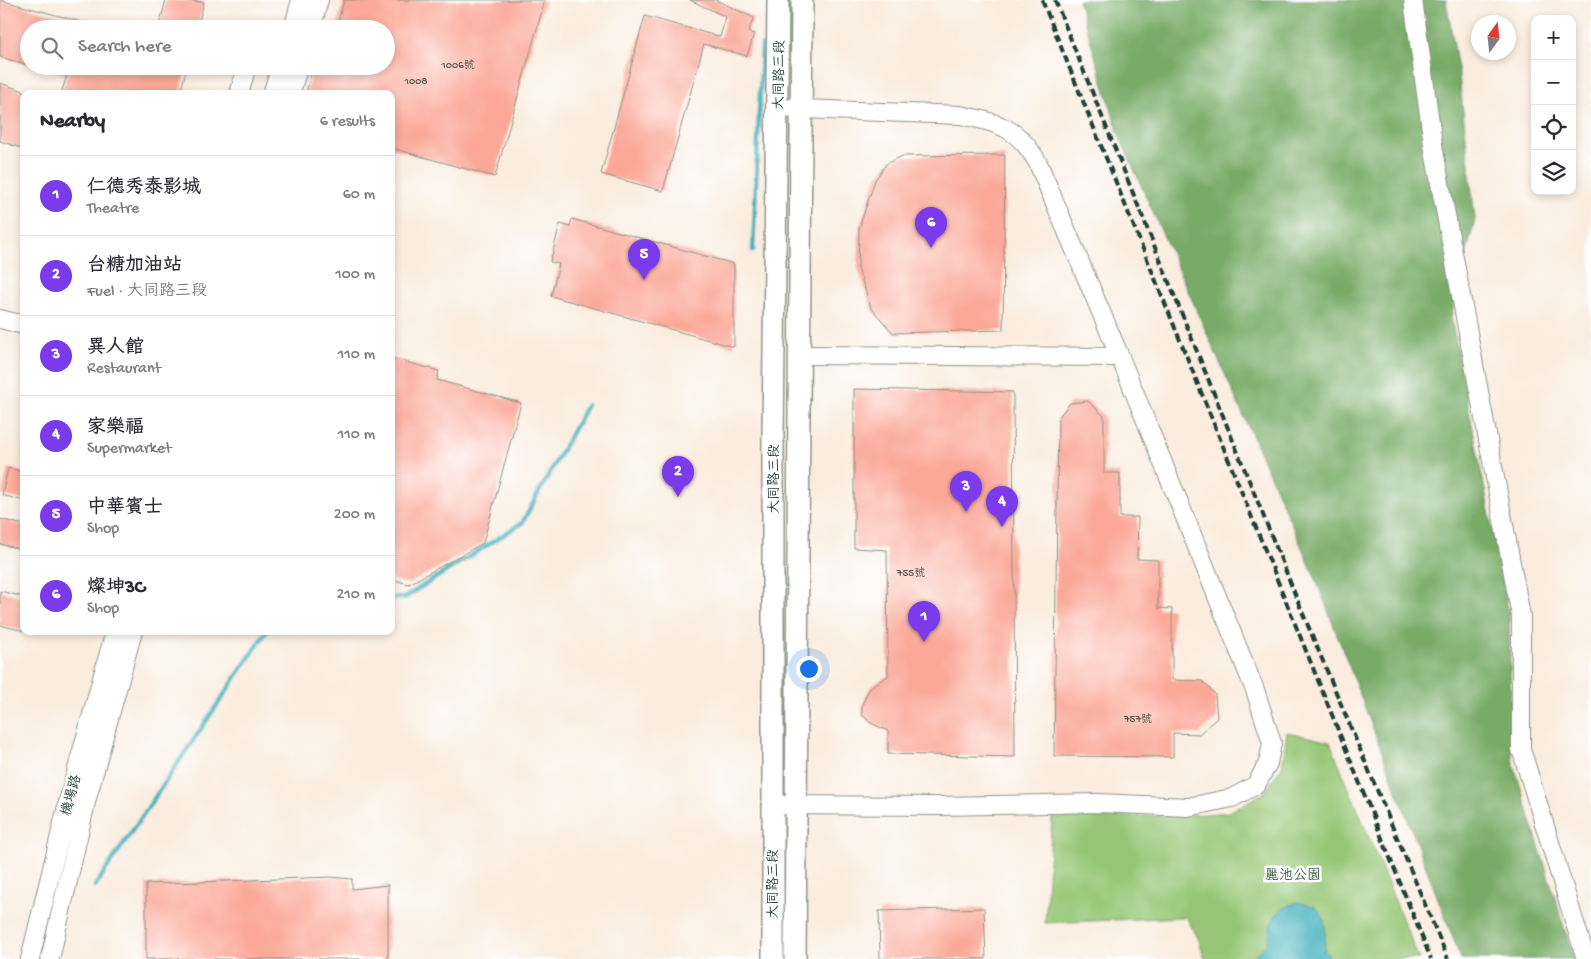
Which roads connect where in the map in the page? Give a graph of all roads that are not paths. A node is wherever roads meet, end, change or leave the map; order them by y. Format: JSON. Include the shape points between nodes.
{"nodes":[{"id":1,"x":301,"y":0,"type":"edge"},
{"id":2,"x":319,"y":0,"type":"edge"},
{"id":3,"x":778,"y":0,"type":"edge"},
{"id":4,"x":802,"y":0,"type":"edge"},
{"id":5,"x":1413,"y":0,"type":"edge"},
{"id":6,"x":295,"y":20,"type":"edge"},
{"id":7,"x":313,"y":20,"type":"edge"},
{"id":8,"x":244,"y":75,"type":"edge"},
{"id":9,"x":278,"y":75,"type":"edge"},
{"id":10,"x":296,"y":75,"type":"edge"},
{"id":11,"x":240,"y":90,"type":"edge"},
{"id":12,"x":273,"y":90,"type":"edge"},
{"id":13,"x":291,"y":90,"type":"edge"},
{"id":14,"x":777,"y":108,"type":"junction"},
{"id":15,"x":802,"y":109,"type":"junction"},
{"id":16,"x":0,"y":319,"type":"edge"},
{"id":17,"x":20,"y":324,"type":"edge"},
{"id":18,"x":800,"y":355,"type":"junction"},
{"id":19,"x":1120,"y":357,"type":"junction"},
{"id":20,"x":114,"y":635,"type":"edge"},
{"id":21,"x":132,"y":635,"type":"edge"},
{"id":22,"x":772,"y":805,"type":"junction"},
{"id":23,"x":796,"y":805,"type":"junction"},
{"id":24,"x":30,"y":959,"type":"edge"},
{"id":25,"x":50,"y":959,"type":"edge"},
{"id":26,"x":773,"y":959,"type":"edge"},
{"id":27,"x":795,"y":959,"type":"edge"},
{"id":28,"x":1586,"y":959,"type":"edge"}],
"edges":[{"from":1,"to":6,"type":"street"},
{"from":2,"to":7,"type":"street"},
{"from":3,"to":14,"type":"main road","name":"大同路三段"},
{"from":4,"to":15,"type":"main road","name":"大同路三段"},
{"from":5,"to":28,"type":"street","via":[[1434,151],[1521,616],[1521,749]]},
{"from":8,"to":11,"type":"street"},
{"from":9,"to":12,"type":"street"},
{"from":10,"to":13,"type":"street"},
{"from":14,"to":15,"type":"street"},
{"from":14,"to":22,"type":"main road","name":"大同路三段"},
{"from":15,"to":18,"type":"main road","name":"大同路三段"},
{"from":15,"to":19,"type":"street","via":[[960,115],[1010,130],[1028,144]]},
{"from":16,"to":17,"type":"street"},
{"from":18,"to":19,"type":"street"},
{"from":18,"to":23,"type":"main road","name":"大同路三段"},
{"from":19,"to":23,"type":"street","via":[[1270,734],[1272,743],[1268,763],[1256,785],[1232,798],[1188,807],[1098,803]]},
{"from":20,"to":24,"type":"street","name":"機場路","via":[[69,798]]},
{"from":21,"to":25,"type":"street","name":"機場路","via":[[87,798]]},
{"from":22,"to":23,"type":"street"},
{"from":22,"to":26,"type":"main road","name":"大同路三段"},
{"from":23,"to":27,"type":"main road","name":"大同路三段"}]}
